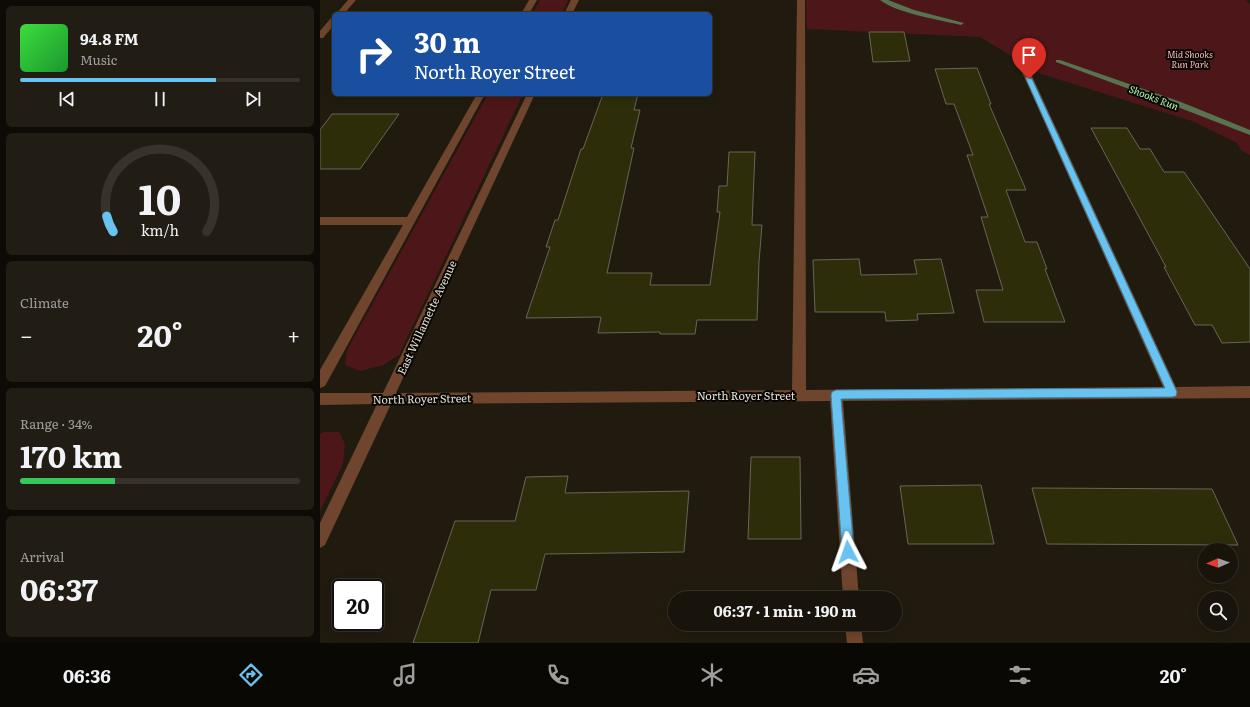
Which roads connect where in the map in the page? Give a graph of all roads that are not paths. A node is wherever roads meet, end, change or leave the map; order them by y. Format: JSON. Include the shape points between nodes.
{"nodes":[{"id":1,"x":352,"y":0,"type":"edge"},
{"id":2,"x":533,"y":0,"type":"edge"},
{"id":3,"x":575,"y":0,"type":"edge"},
{"id":4,"x":802,"y":0,"type":"edge"},
{"id":5,"x":342,"y":12,"type":"edge"},
{"id":6,"x":526,"y":12,"type":"edge"},
{"id":7,"x":569,"y":12,"type":"edge"},
{"id":8,"x":332,"y":22,"type":"edge"},
{"id":9,"x":320,"y":36,"type":"edge"},
{"id":10,"x":1029,"y":42,"type":"dead end"},
{"id":11,"x":480,"y":96,"type":"edge"},
{"id":12,"x":530,"y":96,"type":"edge"},
{"id":13,"x":320,"y":221,"type":"edge"},
{"id":14,"x":410,"y":221,"type":"junction"},
{"id":15,"x":320,"y":382,"type":"edge"},
{"id":16,"x":1172,"y":392,"type":"junction"},
{"id":17,"x":1250,"y":392,"type":"edge"},
{"id":18,"x":799,"y":395,"type":"junction"},
{"id":19,"x":836,"y":395,"type":"junction"},
{"id":20,"x":388,"y":398,"type":"junction"},
{"id":21,"x":320,"y":399,"type":"edge"},
{"id":22,"x":320,"y":540,"type":"edge"},
{"id":23,"x":850,"y":591,"type":"edge"},
{"id":24,"x":854,"y":631,"type":"edge"},
{"id":25,"x":855,"y":643,"type":"edge"}],
"edges":[{"from":1,"to":5,"type":"street"},
{"from":2,"to":6,"type":"street"},
{"from":3,"to":7,"type":"street"},
{"from":4,"to":18,"type":"street"},
{"from":8,"to":9,"type":"street"},
{"from":10,"to":16,"type":"street","via":[[1021,61]]},
{"from":11,"to":14,"type":"street"},
{"from":12,"to":20,"type":"street","name":"East Willamette Avenue"},
{"from":13,"to":14,"type":"street"},
{"from":14,"to":15,"type":"street"},
{"from":16,"to":17,"type":"street","name":"North Royer Street"},
{"from":16,"to":19,"type":"street","name":"North Royer Street"},
{"from":18,"to":19,"type":"street","name":"North Royer Street"},
{"from":18,"to":20,"type":"street","name":"North Royer Street"},
{"from":19,"to":23,"type":"street"},
{"from":20,"to":21,"type":"street","name":"North Royer Street"},
{"from":20,"to":22,"type":"street","name":"East Willamette Avenue"},
{"from":24,"to":25,"type":"street"}]}
